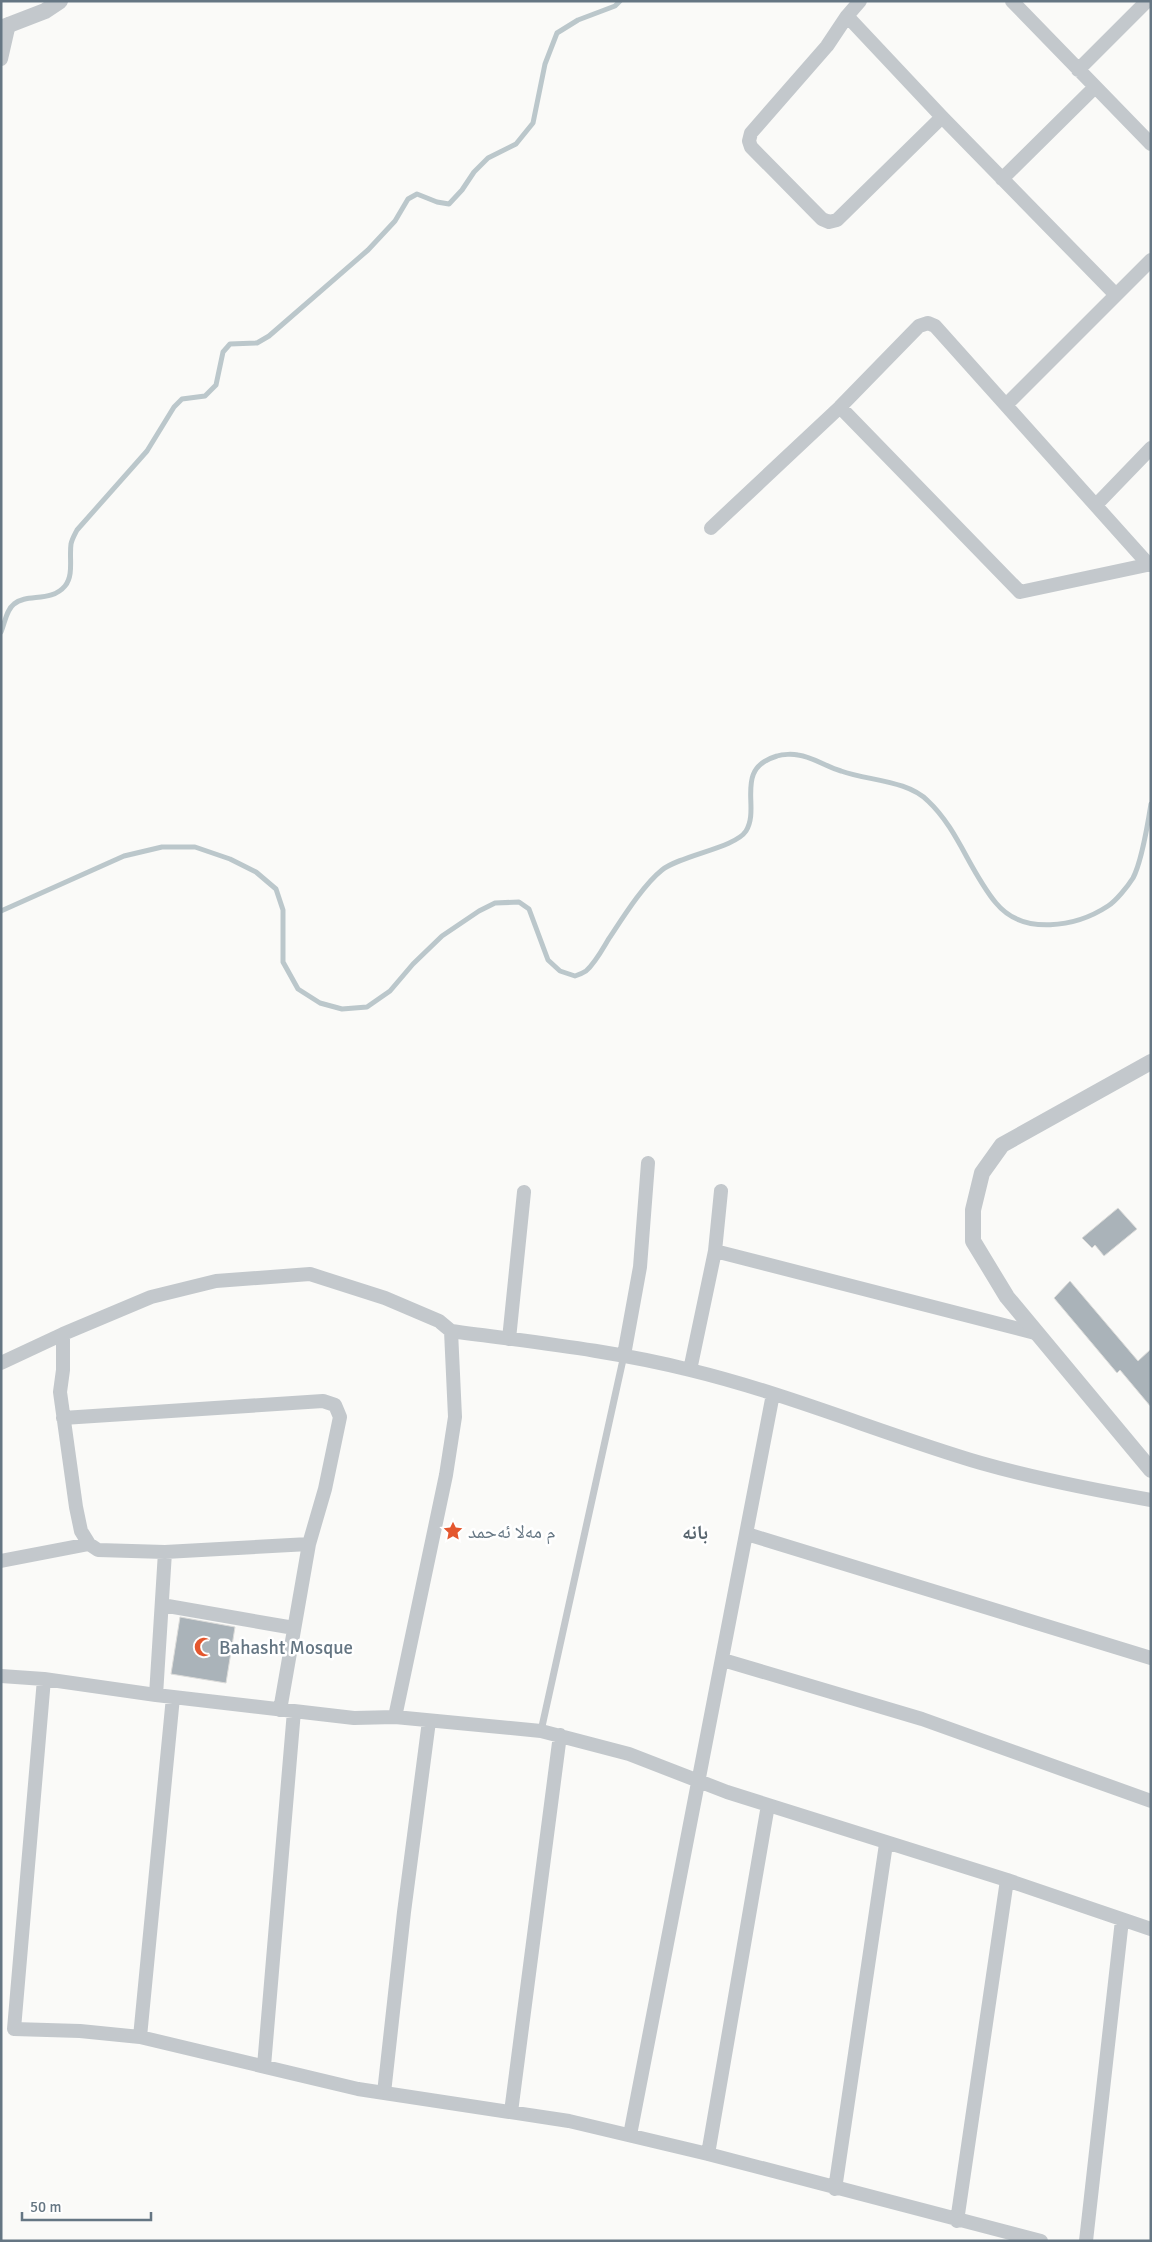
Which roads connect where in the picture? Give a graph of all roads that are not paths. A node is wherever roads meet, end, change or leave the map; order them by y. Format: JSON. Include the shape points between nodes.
{"nodes":[{"id":1,"x":60,"y":1,"type":"edge"},
{"id":2,"x":860,"y":1,"type":"edge"},
{"id":3,"x":1012,"y":1,"type":"edge"},
{"id":4,"x":1147,"y":1,"type":"edge"},
{"id":5,"x":847,"y":16,"type":"junction"},
{"id":6,"x":4,"y":25,"type":"edge"},
{"id":7,"x":1,"y":59,"type":"edge"},
{"id":8,"x":1078,"y":70,"type":"junction"},
{"id":9,"x":1095,"y":87,"type":"junction"},
{"id":10,"x":942,"y":117,"type":"junction"},
{"id":11,"x":1151,"y":144,"type":"edge"},
{"id":12,"x":1002,"y":179,"type":"junction"},
{"id":13,"x":1151,"y":260,"type":"edge"},
{"id":14,"x":1116,"y":295,"type":"junction"},
{"id":15,"x":1006,"y":405,"type":"junction"},
{"id":16,"x":840,"y":407,"type":"junction"},
{"id":17,"x":1151,"y":448,"type":"edge"},
{"id":18,"x":1096,"y":505,"type":"junction"},
{"id":19,"x":711,"y":528,"type":"dead end"},
{"id":20,"x":1150,"y":565,"type":"edge"},
{"id":21,"x":1151,"y":1062,"type":"edge"},
{"id":22,"x":648,"y":1163,"type":"dead end"},
{"id":23,"x":721,"y":1191,"type":"dead end"},
{"id":24,"x":524,"y":1192,"type":"dead end"},
{"id":25,"x":715,"y":1251,"type":"junction"},
{"id":26,"x":451,"y":1331,"type":"junction"},
{"id":27,"x":1035,"y":1333,"type":"junction"},
{"id":28,"x":63,"y":1334,"type":"junction"},
{"id":29,"x":509,"y":1339,"type":"junction"},
{"id":30,"x":624,"y":1355,"type":"junction"},
{"id":31,"x":1,"y":1363,"type":"edge"},
{"id":32,"x":690,"y":1370,"type":"junction"},
{"id":33,"x":773,"y":1394,"type":"junction"},
{"id":34,"x":63,"y":1418,"type":"junction"},
{"id":35,"x":1151,"y":1470,"type":"edge"},
{"id":36,"x":1151,"y":1500,"type":"edge"},
{"id":37,"x":747,"y":1534,"type":"junction"},
{"id":38,"x":89,"y":1544,"type":"junction"},
{"id":39,"x":309,"y":1544,"type":"junction"},
{"id":40,"x":164,"y":1552,"type":"junction"},
{"id":41,"x":1,"y":1561,"type":"edge"},
{"id":42,"x":162,"y":1604,"type":"junction"},
{"id":43,"x":294,"y":1628,"type":"junction"},
{"id":44,"x":1151,"y":1658,"type":"edge"},
{"id":45,"x":723,"y":1660,"type":"junction"},
{"id":46,"x":1,"y":1676,"type":"edge"},
{"id":47,"x":44,"y":1679,"type":"junction"},
{"id":48,"x":156,"y":1695,"type":"junction"},
{"id":49,"x":173,"y":1696,"type":"junction"},
{"id":50,"x":287,"y":1710,"type":"junction"},
{"id":51,"x":395,"y":1717,"type":"junction"},
{"id":52,"x":429,"y":1721,"type":"junction"},
{"id":53,"x":541,"y":1732,"type":"junction"},
{"id":54,"x":560,"y":1736,"type":"junction"},
{"id":55,"x":700,"y":1781,"type":"junction"},
{"id":56,"x":1151,"y":1801,"type":"edge"},
{"id":57,"x":768,"y":1805,"type":"junction"},
{"id":58,"x":886,"y":1844,"type":"junction"},
{"id":59,"x":1007,"y":1880,"type":"junction"},
{"id":60,"x":1122,"y":1920,"type":"junction"},
{"id":61,"x":1151,"y":1929,"type":"edge"},
{"id":62,"x":140,"y":2037,"type":"junction"},
{"id":63,"x":264,"y":2066,"type":"junction"},
{"id":64,"x":384,"y":2093,"type":"junction"},
{"id":65,"x":511,"y":2112,"type":"junction"},
{"id":66,"x":630,"y":2135,"type":"junction"},
{"id":67,"x":708,"y":2154,"type":"junction"},
{"id":68,"x":835,"y":2189,"type":"junction"},
{"id":69,"x":957,"y":2220,"type":"junction"},
{"id":70,"x":1041,"y":2241,"type":"edge"},
{"id":71,"x":1086,"y":2241,"type":"edge"}],
"edges":[{"from":1,"to":6,"type":"street","via":[[45,11]]},
{"from":2,"to":5,"type":"street"},
{"from":3,"to":8,"type":"street"},
{"from":4,"to":8,"type":"street"},
{"from":5,"to":10,"type":"street"},
{"from":5,"to":10,"type":"street","via":[[827,46],[751,133],[751,147],[822,219],[830,222],[837,220]]},
{"from":6,"to":7,"type":"street"},
{"from":8,"to":9,"type":"street"},
{"from":9,"to":11,"type":"street"},
{"from":9,"to":12,"type":"street"},
{"from":10,"to":12,"type":"street"},
{"from":12,"to":14,"type":"street"},
{"from":13,"to":14,"type":"street"},
{"from":14,"to":15,"type":"street"},
{"from":15,"to":16,"type":"street","via":[[935,326],[928,323],[919,326]]},
{"from":15,"to":18,"type":"street"},
{"from":16,"to":19,"type":"street"},
{"from":16,"to":20,"type":"street","via":[[1020,592]]},
{"from":17,"to":18,"type":"street"},
{"from":18,"to":20,"type":"street"},
{"from":21,"to":27,"type":"street","via":[[1002,1145],[982,1173],[973,1210],[973,1241],[1006,1297]]},
{"from":22,"to":30,"type":"street","via":[[640,1267]]},
{"from":23,"to":25,"type":"street"},
{"from":24,"to":29,"type":"street"},
{"from":25,"to":27,"type":"street"},
{"from":25,"to":32,"type":"street"},
{"from":26,"to":28,"type":"street","via":[[439,1321],[385,1298],[310,1274],[216,1281],[151,1297]]},
{"from":26,"to":29,"type":"street"},
{"from":26,"to":51,"type":"street","via":[[455,1417],[446,1475]]},
{"from":27,"to":35,"type":"street"},
{"from":28,"to":31,"type":"street"},
{"from":28,"to":34,"type":"street","via":[[60,1392]]},
{"from":29,"to":30,"type":"street"},
{"from":30,"to":32,"type":"street"},
{"from":30,"to":53,"type":"lane"},
{"from":32,"to":33,"type":"street"},
{"from":33,"to":36,"type":"street","via":[[982,1463],[1071,1486]]},
{"from":33,"to":37,"type":"street"},
{"from":34,"to":38,"type":"street","via":[[81,1532]]},
{"from":34,"to":39,"type":"street","via":[[323,1401],[335,1405],[340,1417],[325,1489]]},
{"from":37,"to":44,"type":"street"},
{"from":37,"to":45,"type":"street"},
{"from":38,"to":40,"type":"street","via":[[104,1551]]},
{"from":38,"to":41,"type":"street"},
{"from":39,"to":40,"type":"street"},
{"from":39,"to":43,"type":"street"},
{"from":40,"to":42,"type":"street"},
{"from":42,"to":43,"type":"street"},
{"from":42,"to":48,"type":"street"},
{"from":43,"to":50,"type":"street"},
{"from":45,"to":55,"type":"street"},
{"from":45,"to":56,"type":"street","via":[[922,1719]]},
{"from":46,"to":47,"type":"street"},
{"from":47,"to":48,"type":"street"},
{"from":47,"to":62,"type":"street","via":[[14,2029]]},
{"from":48,"to":49,"type":"street"},
{"from":49,"to":50,"type":"street"},
{"from":49,"to":62,"type":"street"},
{"from":50,"to":51,"type":"street","via":[[354,1718]]},
{"from":50,"to":63,"type":"street"},
{"from":51,"to":52,"type":"street"},
{"from":52,"to":53,"type":"street"},
{"from":52,"to":64,"type":"street"},
{"from":53,"to":54,"type":"street"},
{"from":54,"to":55,"type":"street","via":[[629,1754]]},
{"from":54,"to":65,"type":"street"},
{"from":55,"to":57,"type":"street"},
{"from":55,"to":66,"type":"street"},
{"from":57,"to":58,"type":"street"},
{"from":57,"to":67,"type":"street"},
{"from":58,"to":59,"type":"street"},
{"from":58,"to":68,"type":"street"},
{"from":59,"to":60,"type":"street"},
{"from":59,"to":69,"type":"street"},
{"from":60,"to":61,"type":"street"},
{"from":60,"to":71,"type":"street"},
{"from":62,"to":63,"type":"street"},
{"from":63,"to":64,"type":"street"},
{"from":64,"to":65,"type":"street"},
{"from":65,"to":66,"type":"street","via":[[569,2120]]},
{"from":66,"to":67,"type":"street"},
{"from":67,"to":68,"type":"street"},
{"from":68,"to":69,"type":"street"},
{"from":69,"to":70,"type":"street"}]}
